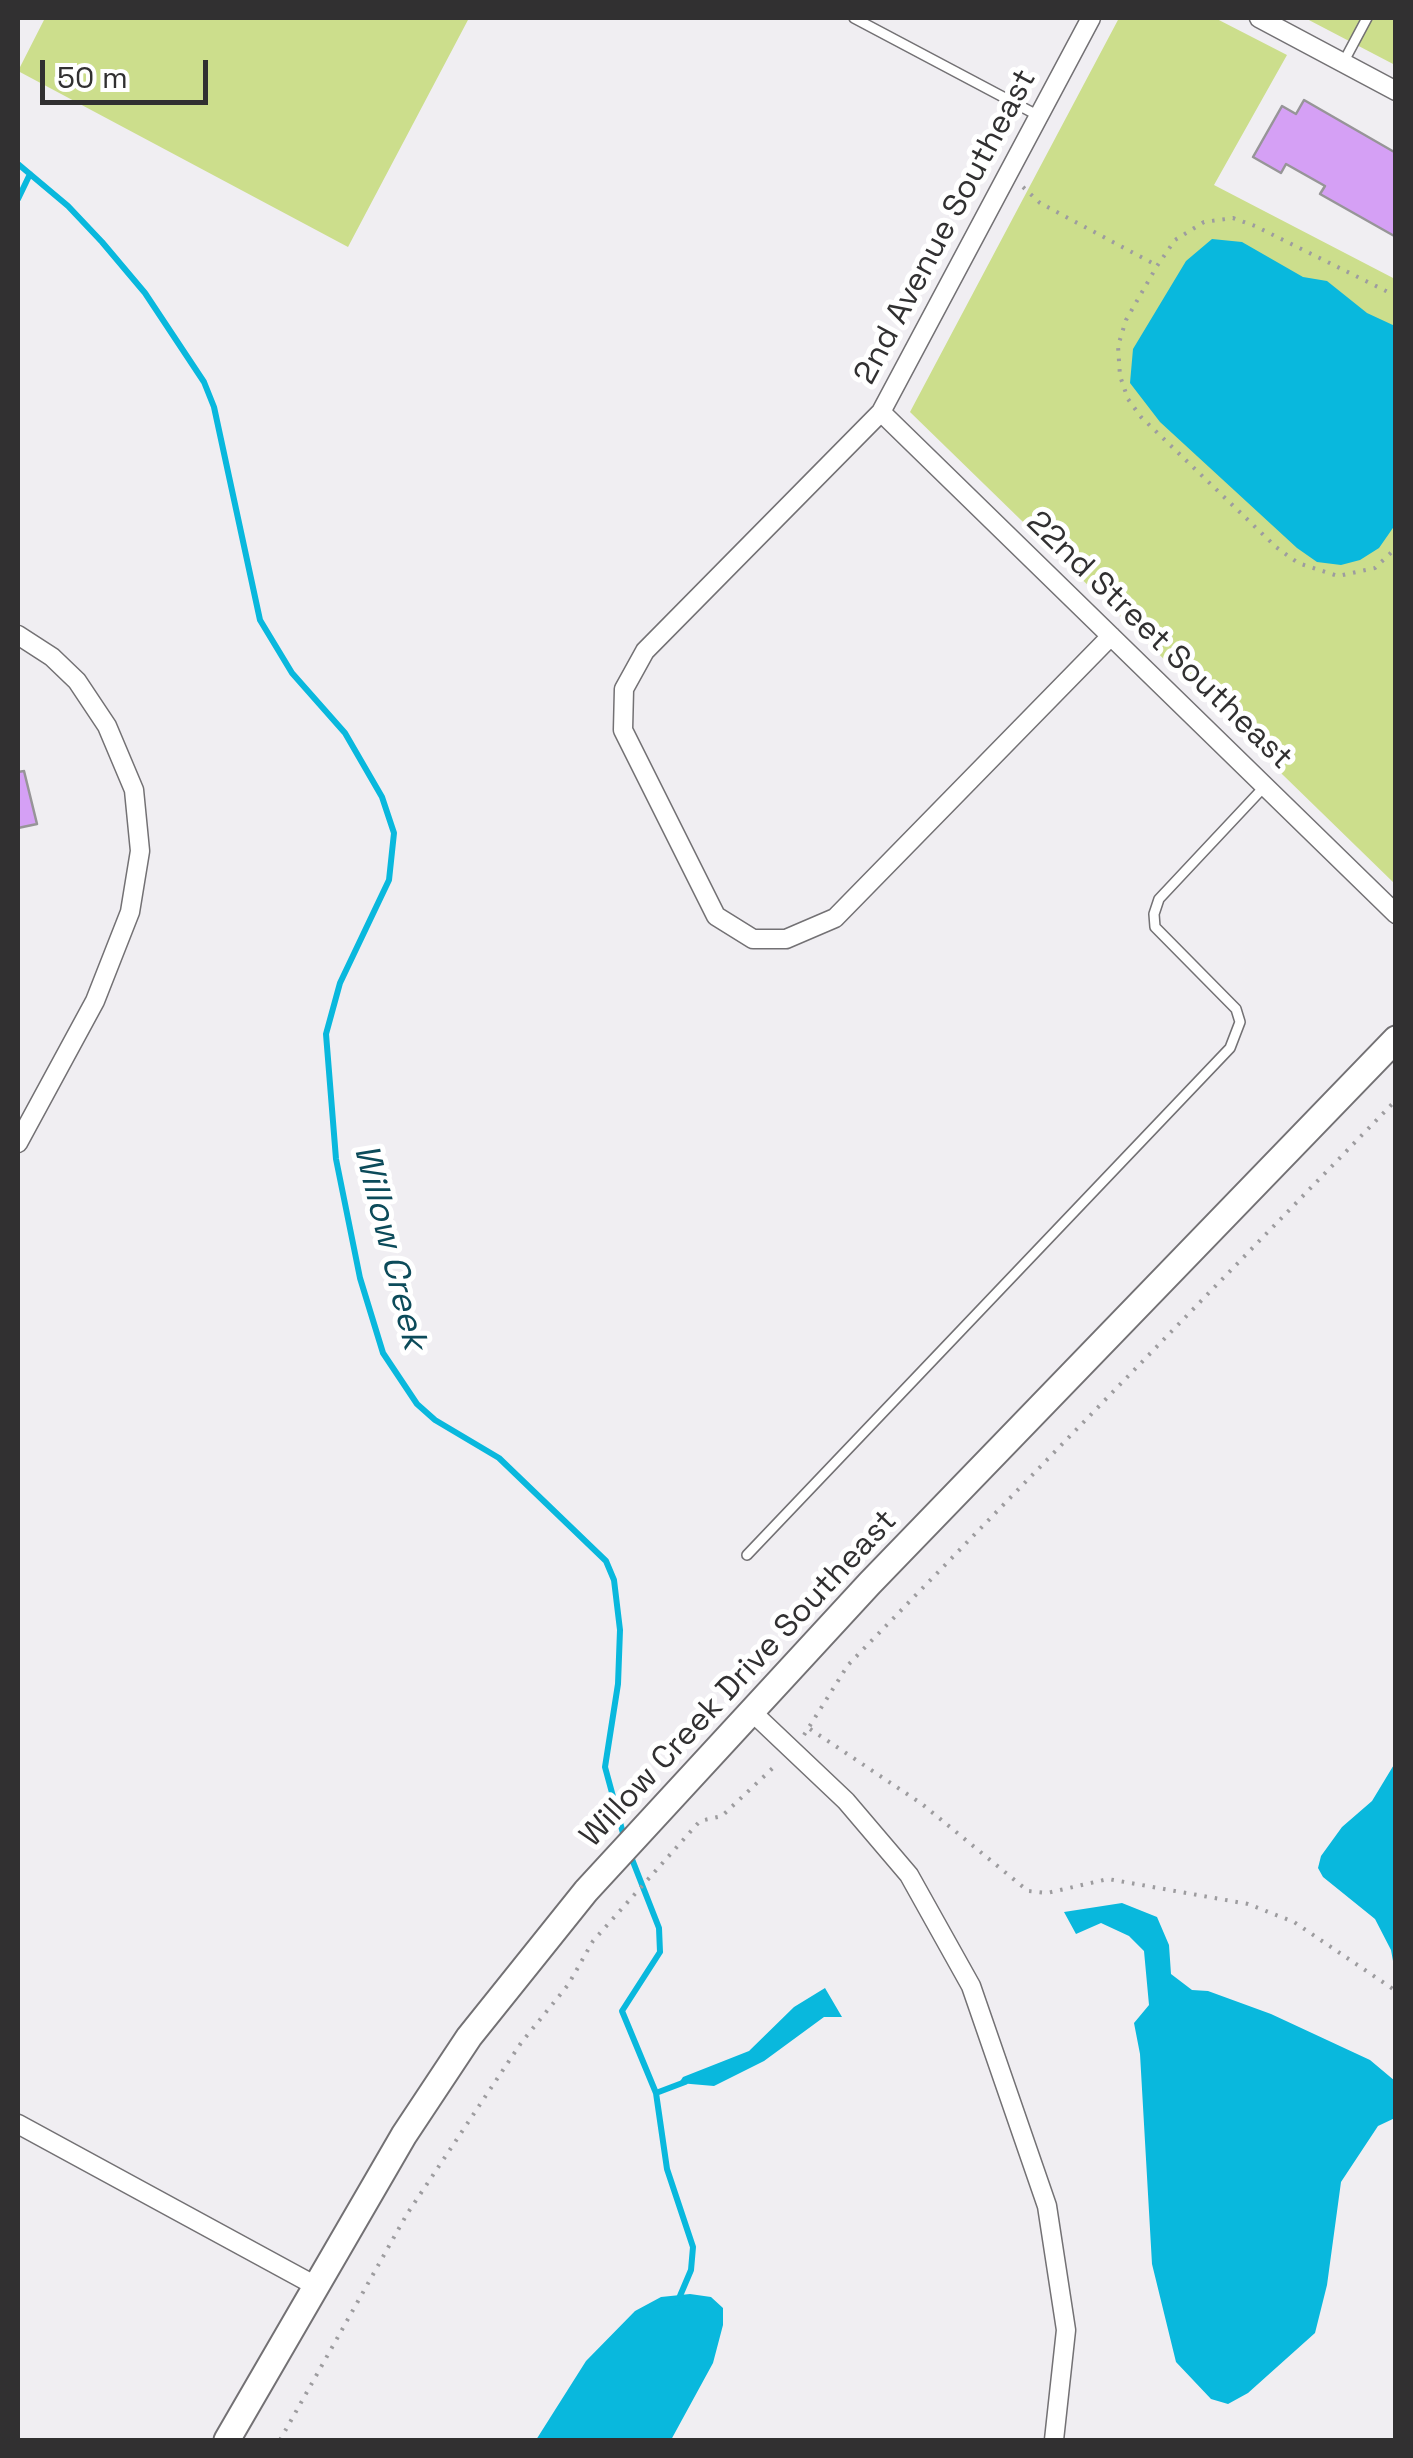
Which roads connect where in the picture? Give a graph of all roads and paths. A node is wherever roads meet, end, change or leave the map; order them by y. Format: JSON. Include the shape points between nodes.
{"nodes":[{"id":1,"x":854,"y":18,"type":"edge"},
{"id":2,"x":1092,"y":18,"type":"edge"},
{"id":3,"x":1259,"y":18,"type":"edge"},
{"id":4,"x":1367,"y":18,"type":"edge"},
{"id":5,"x":1343,"y":63,"type":"junction"},
{"id":6,"x":1396,"y":91,"type":"edge"},
{"id":7,"x":1039,"y":116,"type":"junction"},
{"id":8,"x":1008,"y":174,"type":"junction"},
{"id":9,"x":1157,"y":266,"type":"junction"},
{"id":10,"x":1396,"y":296,"type":"edge"},
{"id":11,"x":882,"y":412,"type":"junction"},
{"id":12,"x":1396,"y":548,"type":"edge"},
{"id":13,"x":18,"y":634,"type":"edge"},
{"id":14,"x":1111,"y":636,"type":"junction"},
{"id":15,"x":1264,"y":786,"type":"junction"},
{"id":16,"x":1396,"y":914,"type":"edge"},
{"id":17,"x":1396,"y":1038,"type":"edge"},
{"id":18,"x":1396,"y":1100,"type":"edge"},
{"id":19,"x":18,"y":1143,"type":"edge"},
{"id":20,"x":747,"y":1555,"type":"dead end"},
{"id":21,"x":751,"y":1711,"type":"junction"},
{"id":22,"x":810,"y":1730,"type":"junction"},
{"id":23,"x":791,"y":1749,"type":"junction"},
{"id":24,"x":1396,"y":1991,"type":"edge"},
{"id":25,"x":18,"y":2124,"type":"edge"},
{"id":26,"x":314,"y":2285,"type":"junction"},
{"id":27,"x":227,"y":2440,"type":"edge"},
{"id":28,"x":280,"y":2440,"type":"edge"},
{"id":29,"x":1054,"y":2440,"type":"edge"}],
"edges":[{"from":1,"to":7,"type":"lane"},
{"from":2,"to":7,"type":"street","name":"2nd Avenue Southeast"},
{"from":3,"to":5,"type":"street"},
{"from":4,"to":5,"type":"lane"},
{"from":5,"to":6,"type":"street"},
{"from":7,"to":8,"type":"street","name":"2nd Avenue Southeast"},
{"from":8,"to":9,"type":"path","via":[[1040,203]]},
{"from":8,"to":11,"type":"street","name":"2nd Avenue Southeast"},
{"from":9,"to":10,"type":"path","via":[[1190,229],[1233,218]]},
{"from":9,"to":12,"type":"path","via":[[1118,346],[1120,376],[1142,417],[1298,563],[1338,576],[1375,568]]},
{"from":11,"to":14,"type":"street","name":"22nd Street Southeast"},
{"from":11,"to":14,"type":"street","name":"2nd Avenue Southeast","via":[[645,652],[624,690],[628,746],[708,906],[725,926],[769,940],[800,935],[835,918]]},
{"from":13,"to":19,"type":"street","via":[[76,680],[106,726],[134,790],[140,851],[130,912],[94,1001]]},
{"from":14,"to":15,"type":"street","name":"22nd Street Southeast"},
{"from":15,"to":16,"type":"street","name":"22nd Street Southeast"},
{"from":15,"to":20,"type":"lane","via":[[1158,898],[1154,914],[1155,928],[1236,1009],[1240,1022],[1230,1048]]},
{"from":17,"to":21,"type":"main road","name":"Willow Creek Drive Southeast"},
{"from":18,"to":22,"type":"path","via":[[848,1665]]},
{"from":21,"to":23,"type":"street"},
{"from":21,"to":26,"type":"main road","name":"Willow Creek Drive Southeast","via":[[586,1891],[469,2037]]},
{"from":22,"to":23,"type":"path"},
{"from":22,"to":24,"type":"path","via":[[922,1804],[1028,1891],[1047,1894],[1108,1880],[1248,1904],[1294,1922]]},
{"from":23,"to":28,"type":"path","via":[[722,1816],[700,1821],[594,1941],[406,2214]]},
{"from":23,"to":29,"type":"street","via":[[909,1875],[971,1986],[1002,2064],[1047,2206],[1066,2330]]},
{"from":25,"to":26,"type":"street"},
{"from":26,"to":27,"type":"main road","name":"Willow Creek Drive Southeast"}]}
